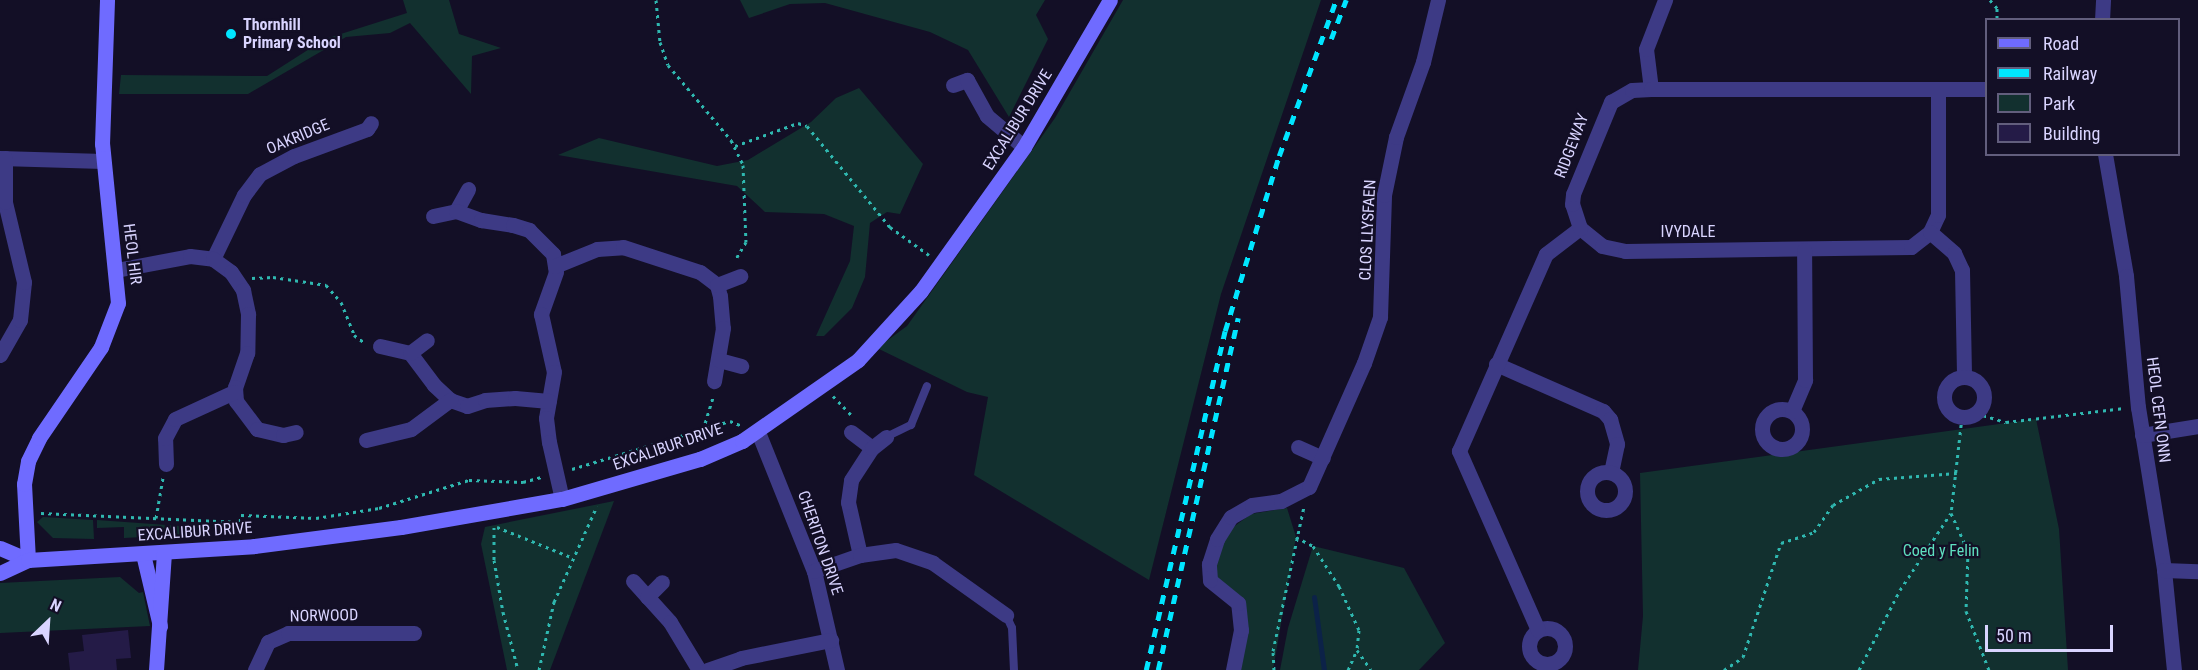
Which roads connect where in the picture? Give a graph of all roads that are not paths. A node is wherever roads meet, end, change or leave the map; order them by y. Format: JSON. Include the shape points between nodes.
{"nodes":[{"id":1,"x":106,"y":0,"type":"edge"},
{"id":2,"x":1110,"y":0,"type":"edge"},
{"id":3,"x":1438,"y":0,"type":"edge"},
{"id":4,"x":1665,"y":0,"type":"edge"},
{"id":5,"x":2103,"y":0,"type":"edge"},
{"id":6,"x":2102,"y":18,"type":"edge"},
{"id":7,"x":953,"y":85,"type":"dead end"},
{"id":8,"x":1651,"y":88,"type":"junction"},
{"id":9,"x":1938,"y":89,"type":"junction"},
{"id":10,"x":1985,"y":89,"type":"edge"},
{"id":11,"x":372,"y":123,"type":"dead end"},
{"id":12,"x":1024,"y":147,"type":"junction"},
{"id":13,"x":2105,"y":156,"type":"edge"},
{"id":14,"x":2,"y":158,"type":"edge"},
{"id":15,"x":102,"y":161,"type":"junction"},
{"id":16,"x":468,"y":189,"type":"dead end"},
{"id":17,"x":456,"y":211,"type":"junction"},
{"id":18,"x":433,"y":216,"type":"dead end"},
{"id":19,"x":5,"y":223,"type":"edge"},
{"id":20,"x":1580,"y":228,"type":"junction"},
{"id":21,"x":1930,"y":232,"type":"junction"},
{"id":22,"x":1804,"y":250,"type":"junction"},
{"id":23,"x":213,"y":259,"type":"junction"},
{"id":24,"x":555,"y":266,"type":"junction"},
{"id":25,"x":117,"y":270,"type":"junction"},
{"id":26,"x":427,"y":340,"type":"dead end"},
{"id":27,"x":380,"y":346,"type":"road end"},
{"id":28,"x":410,"y":353,"type":"junction"},
{"id":29,"x":0,"y":355,"type":"edge"},
{"id":30,"x":719,"y":360,"type":"junction"},
{"id":31,"x":1496,"y":364,"type":"junction"},
{"id":32,"x":741,"y":366,"type":"dead end"},
{"id":33,"x":1964,"y":376,"type":"junction"},
{"id":34,"x":714,"y":381,"type":"road end"},
{"id":35,"x":927,"y":386,"type":"dead end"},
{"id":36,"x":234,"y":392,"type":"junction"},
{"id":37,"x":450,"y":400,"type":"junction"},
{"id":38,"x":549,"y":401,"type":"junction"},
{"id":39,"x":1792,"y":411,"type":"dead end"},
{"id":40,"x":2198,"y":426,"type":"edge"},
{"id":41,"x":296,"y":432,"type":"dead end"},
{"id":42,"x":758,"y":432,"type":"junction"},
{"id":43,"x":851,"y":432,"type":"road end"},
{"id":44,"x":2142,"y":435,"type":"junction"},
{"id":45,"x":886,"y":437,"type":"joint"},
{"id":46,"x":366,"y":440,"type":"dead end"},
{"id":47,"x":1298,"y":447,"type":"dead end"},
{"id":48,"x":872,"y":448,"type":"junction"},
{"id":49,"x":1323,"y":458,"type":"junction"},
{"id":50,"x":166,"y":464,"type":"road end"},
{"id":51,"x":1611,"y":472,"type":"dead end"},
{"id":52,"x":562,"y":499,"type":"junction"},
{"id":53,"x":0,"y":548,"type":"edge"},
{"id":54,"x":164,"y":552,"type":"junction"},
{"id":55,"x":143,"y":554,"type":"junction"},
{"id":56,"x":860,"y":555,"type":"junction"},
{"id":57,"x":28,"y":560,"type":"junction"},
{"id":58,"x":2164,"y":570,"type":"junction"},
{"id":59,"x":814,"y":571,"type":"junction"},
{"id":60,"x":2198,"y":571,"type":"edge"},
{"id":61,"x":0,"y":573,"type":"edge"},
{"id":62,"x":633,"y":581,"type":"dead end"},
{"id":63,"x":662,"y":582,"type":"dead end"},
{"id":64,"x":647,"y":597,"type":"junction"},
{"id":65,"x":1006,"y":615,"type":"joint"},
{"id":66,"x":160,"y":626,"type":"junction"},
{"id":67,"x":1538,"y":630,"type":"junction"},
{"id":68,"x":414,"y":633,"type":"dead end"},
{"id":69,"x":831,"y":640,"type":"junction"},
{"id":70,"x":1555,"y":666,"type":"edge"},
{"id":71,"x":156,"y":670,"type":"edge"},
{"id":72,"x":255,"y":670,"type":"edge"},
{"id":73,"x":699,"y":670,"type":"edge"},
{"id":74,"x":707,"y":670,"type":"edge"},
{"id":75,"x":837,"y":670,"type":"edge"},
{"id":76,"x":1014,"y":670,"type":"edge"},
{"id":77,"x":1233,"y":670,"type":"edge"},
{"id":78,"x":2174,"y":670,"type":"edge"}],
"edges":[{"from":1,"to":15,"type":"street","name":"HEOL HIR"},
{"from":2,"to":12,"type":"street","name":"EXCALIBUR DRIVE"},
{"from":3,"to":49,"type":"street","name":"CLOS LLYSFAEN","via":[[1423,62],[1396,137],[1384,195],[1380,317]]},
{"from":4,"to":8,"type":"street","via":[[1646,49]]},
{"from":5,"to":6,"type":"street"},
{"from":7,"to":12,"type":"street","via":[[967,80],[987,116]]},
{"from":8,"to":9,"type":"street","name":"RIDGEWAY"},
{"from":8,"to":20,"type":"street","name":"RIDGEWAY","via":[[1620,94],[1605,111],[1573,194]]},
{"from":9,"to":10,"type":"street","name":"RIDGEWAY"},
{"from":9,"to":21,"type":"street","via":[[1940,201]]},
{"from":11,"to":23,"type":"street","name":"OAKRIDGE","via":[[367,129],[294,156],[260,174],[244,195]]},
{"from":12,"to":42,"type":"street","name":"EXCALIBUR DRIVE","via":[[943,264],[891,326],[858,360]]},
{"from":13,"to":44,"type":"street","name":"HEOL CEFN ONN","via":[[2126,276]]},
{"from":14,"to":15,"type":"street"},
{"from":14,"to":19,"type":"street"},
{"from":15,"to":25,"type":"street","name":"HEOL HIR"},
{"from":16,"to":17,"type":"street"},
{"from":17,"to":18,"type":"street"},
{"from":17,"to":24,"type":"street","via":[[529,230],[553,254]]},
{"from":19,"to":29,"type":"street","via":[[21,258],[23,295],[15,333]]},
{"from":20,"to":22,"type":"street","name":"IVYDALE","via":[[1591,240],[1611,249]]},
{"from":20,"to":31,"type":"street","via":[[1546,254]]},
{"from":21,"to":22,"type":"street","name":"IVYDALE","via":[[1911,247],[1900,250]]},
{"from":21,"to":33,"type":"street","via":[[1954,253],[1962,270]]},
{"from":22,"to":39,"type":"street","via":[[1805,380]]},
{"from":23,"to":25,"type":"street","via":[[190,256]]},
{"from":23,"to":36,"type":"street","via":[[239,282],[248,314],[247,353]]},
{"from":24,"to":30,"type":"street","via":[[597,249],[623,247],[729,280]]},
{"from":24,"to":38,"type":"street","via":[[541,314],[554,372]]},
{"from":25,"to":57,"type":"street","name":"HEOL HIR","via":[[116,317],[101,347],[33,450],[25,473]]},
{"from":26,"to":28,"type":"street"},
{"from":27,"to":28,"type":"street"},
{"from":28,"to":37,"type":"street"},
{"from":30,"to":32,"type":"street"},
{"from":30,"to":34,"type":"street"},
{"from":31,"to":51,"type":"street","via":[[1603,411],[1610,419],[1617,444]]},
{"from":31,"to":67,"type":"street","via":[[1459,452]]},
{"from":33,"to":33,"type":"street","via":[[1950,382],[1943,398],[1949,411],[1969,415],[1984,402],[1976,380]]},
{"from":35,"to":45,"type":"lane","via":[[911,425]]},
{"from":36,"to":41,"type":"street","via":[[242,411],[257,429],[283,435]]},
{"from":36,"to":50,"type":"street","via":[[175,419],[165,438]]},
{"from":37,"to":38,"type":"street","via":[[467,406],[515,398]]},
{"from":37,"to":46,"type":"street","via":[[411,429]]},
{"from":38,"to":52,"type":"street","via":[[546,418]]},
{"from":40,"to":44,"type":"street"},
{"from":42,"to":52,"type":"street","name":"EXCALIBUR DRIVE","via":[[700,459]]},
{"from":42,"to":59,"type":"street","name":"CHERITON DRIVE"},
{"from":43,"to":48,"type":"street"},
{"from":44,"to":58,"type":"street","name":"HEOL CEFN ONN"},
{"from":45,"to":48,"type":"street"},
{"from":47,"to":49,"type":"street"},
{"from":48,"to":56,"type":"street","via":[[851,480],[848,502]]},
{"from":49,"to":77,"type":"street","name":"CLOS LLYSFAEN","via":[[1309,487],[1281,501],[1252,505],[1231,517],[1217,538],[1209,564],[1210,580],[1238,603],[1240,648]]},
{"from":52,"to":54,"type":"street","name":"EXCALIBUR DRIVE","via":[[492,518]]},
{"from":53,"to":57,"type":"street","name":"EXCALIBUR DRIVE"},
{"from":54,"to":55,"type":"street","name":"EXCALIBUR DRIVE"},
{"from":54,"to":66,"type":"street"},
{"from":55,"to":57,"type":"street","name":"EXCALIBUR DRIVE"},
{"from":55,"to":66,"type":"street"},
{"from":56,"to":59,"type":"street"},
{"from":56,"to":65,"type":"street","via":[[896,550],[917,556]]},
{"from":57,"to":61,"type":"street","name":"EXCALIBUR DRIVE"},
{"from":58,"to":60,"type":"street"},
{"from":58,"to":78,"type":"street","name":"HEOL CEFN ONN"},
{"from":59,"to":69,"type":"street","name":"CHERITON DRIVE"},
{"from":62,"to":64,"type":"street"},
{"from":63,"to":64,"type":"street"},
{"from":64,"to":73,"type":"street","via":[[670,622]]},
{"from":65,"to":76,"type":"lane","via":[[1012,628]]},
{"from":66,"to":71,"type":"street"},
{"from":67,"to":70,"type":"street","via":[[1529,643],[1531,655],[1541,663]]},
{"from":67,"to":70,"type":"street","via":[[1550,628],[1564,639],[1563,654]]},
{"from":68,"to":72,"type":"street","name":"NORWOOD","via":[[288,633],[268,642]]},
{"from":69,"to":74,"type":"street","via":[[741,658]]},
{"from":69,"to":75,"type":"street","name":"CHERITON DRIVE"}]}
